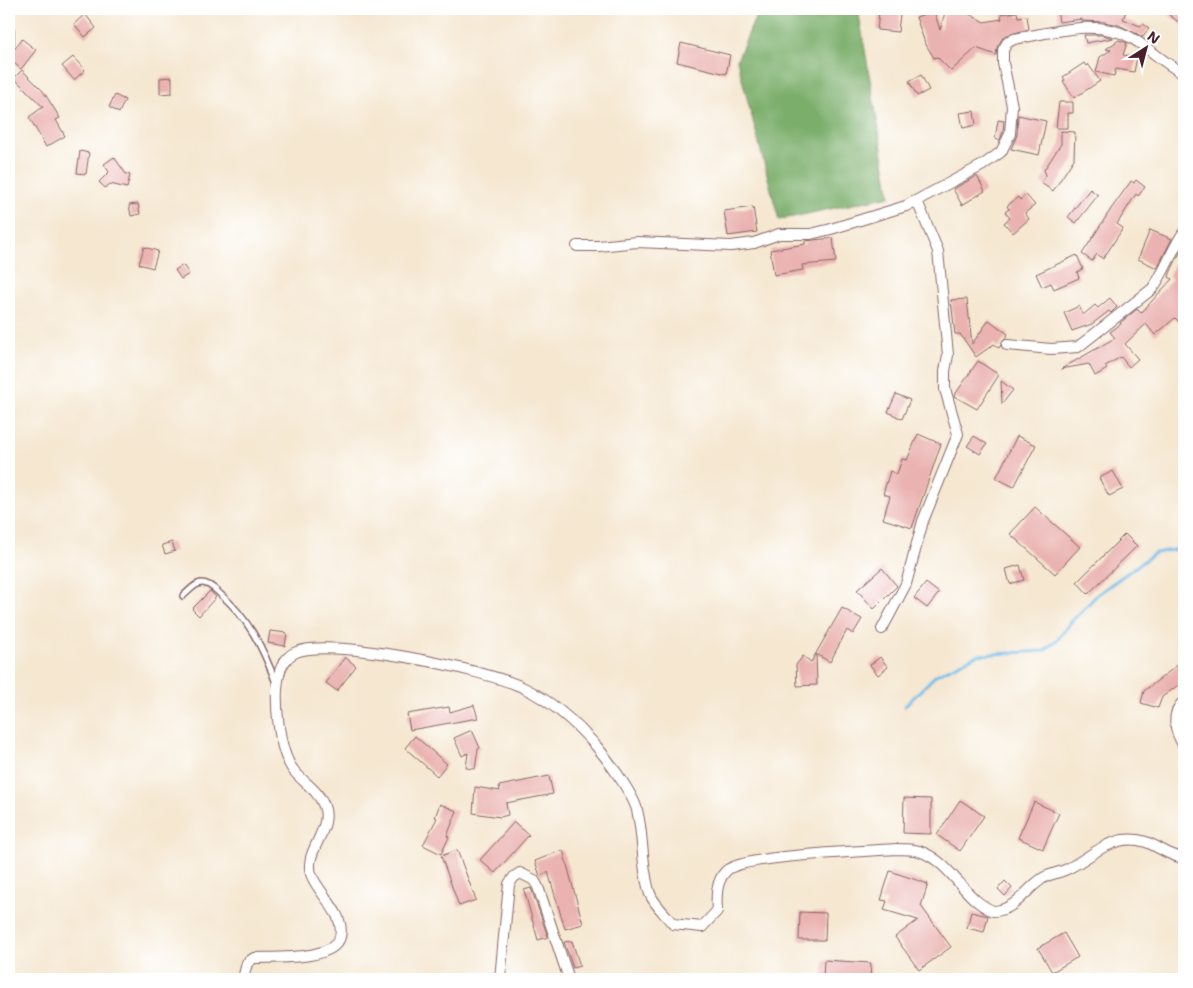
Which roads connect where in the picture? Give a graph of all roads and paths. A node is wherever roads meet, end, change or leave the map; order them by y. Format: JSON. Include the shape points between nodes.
{"nodes":[{"id":1,"x":362,"y":9,"type":"edge"},
{"id":2,"x":380,"y":9,"type":"edge"},
{"id":3,"x":9,"y":31,"type":"edge"},
{"id":4,"x":9,"y":43,"type":"edge"},
{"id":5,"x":1184,"y":74,"type":"edge"},
{"id":6,"x":917,"y":201,"type":"junction"},
{"id":7,"x":1184,"y":232,"type":"edge"},
{"id":8,"x":577,"y":246,"type":"dead end"},
{"id":9,"x":1007,"y":344,"type":"dead end"},
{"id":10,"x":184,"y":596,"type":"dead end"},
{"id":11,"x":882,"y":629,"type":"dead end"},
{"id":12,"x":278,"y":688,"type":"junction"},
{"id":13,"x":1184,"y":701,"type":"edge"},
{"id":14,"x":1184,"y":746,"type":"edge"},
{"id":15,"x":1184,"y":858,"type":"edge"},
{"id":16,"x":243,"y":979,"type":"edge"},
{"id":17,"x":500,"y":979,"type":"edge"},
{"id":18,"x":569,"y":979,"type":"edge"}],
"edges":[{"from":1,"to":2,"type":"lane","via":[[373,14]]},
{"from":3,"to":4,"type":"street"},
{"from":5,"to":6,"type":"street","via":[[1114,29],[1097,26],[1014,39],[1003,50],[1012,106],[1007,143],[1001,152],[983,165],[959,175]]},
{"from":6,"to":8,"type":"street","via":[[831,229],[811,234],[779,234],[754,243],[731,246],[637,242]]},
{"from":6,"to":11,"type":"street","via":[[938,251],[948,355],[945,389],[958,434],[923,521],[906,584]]},
{"from":7,"to":9,"type":"street","via":[[1152,289],[1078,347]]},
{"from":10,"to":12,"type":"lane","via":[[202,583],[214,588],[234,605],[251,627]]},
{"from":12,"to":15,"type":"street","via":[[285,660],[294,653],[311,649],[345,650],[458,666],[524,688],[578,728],[610,764],[637,808],[651,896],[673,924],[702,927],[717,910],[716,892],[725,871],[733,865],[758,860],[896,849],[918,851],[944,865],[976,902],[993,911],[1010,908],[1044,878],[1123,840],[1151,842],[1174,857]]},
{"from":12,"to":16,"type":"street","via":[[284,755],[315,792],[324,806],[326,817],[310,862],[311,874],[338,918],[341,929],[334,947],[323,953],[254,958],[247,963]]},
{"from":13,"to":14,"type":"street","via":[[1174,720],[1177,735]]},
{"from":17,"to":18,"type":"street","via":[[509,884],[520,873],[534,880],[538,886]]}]}
